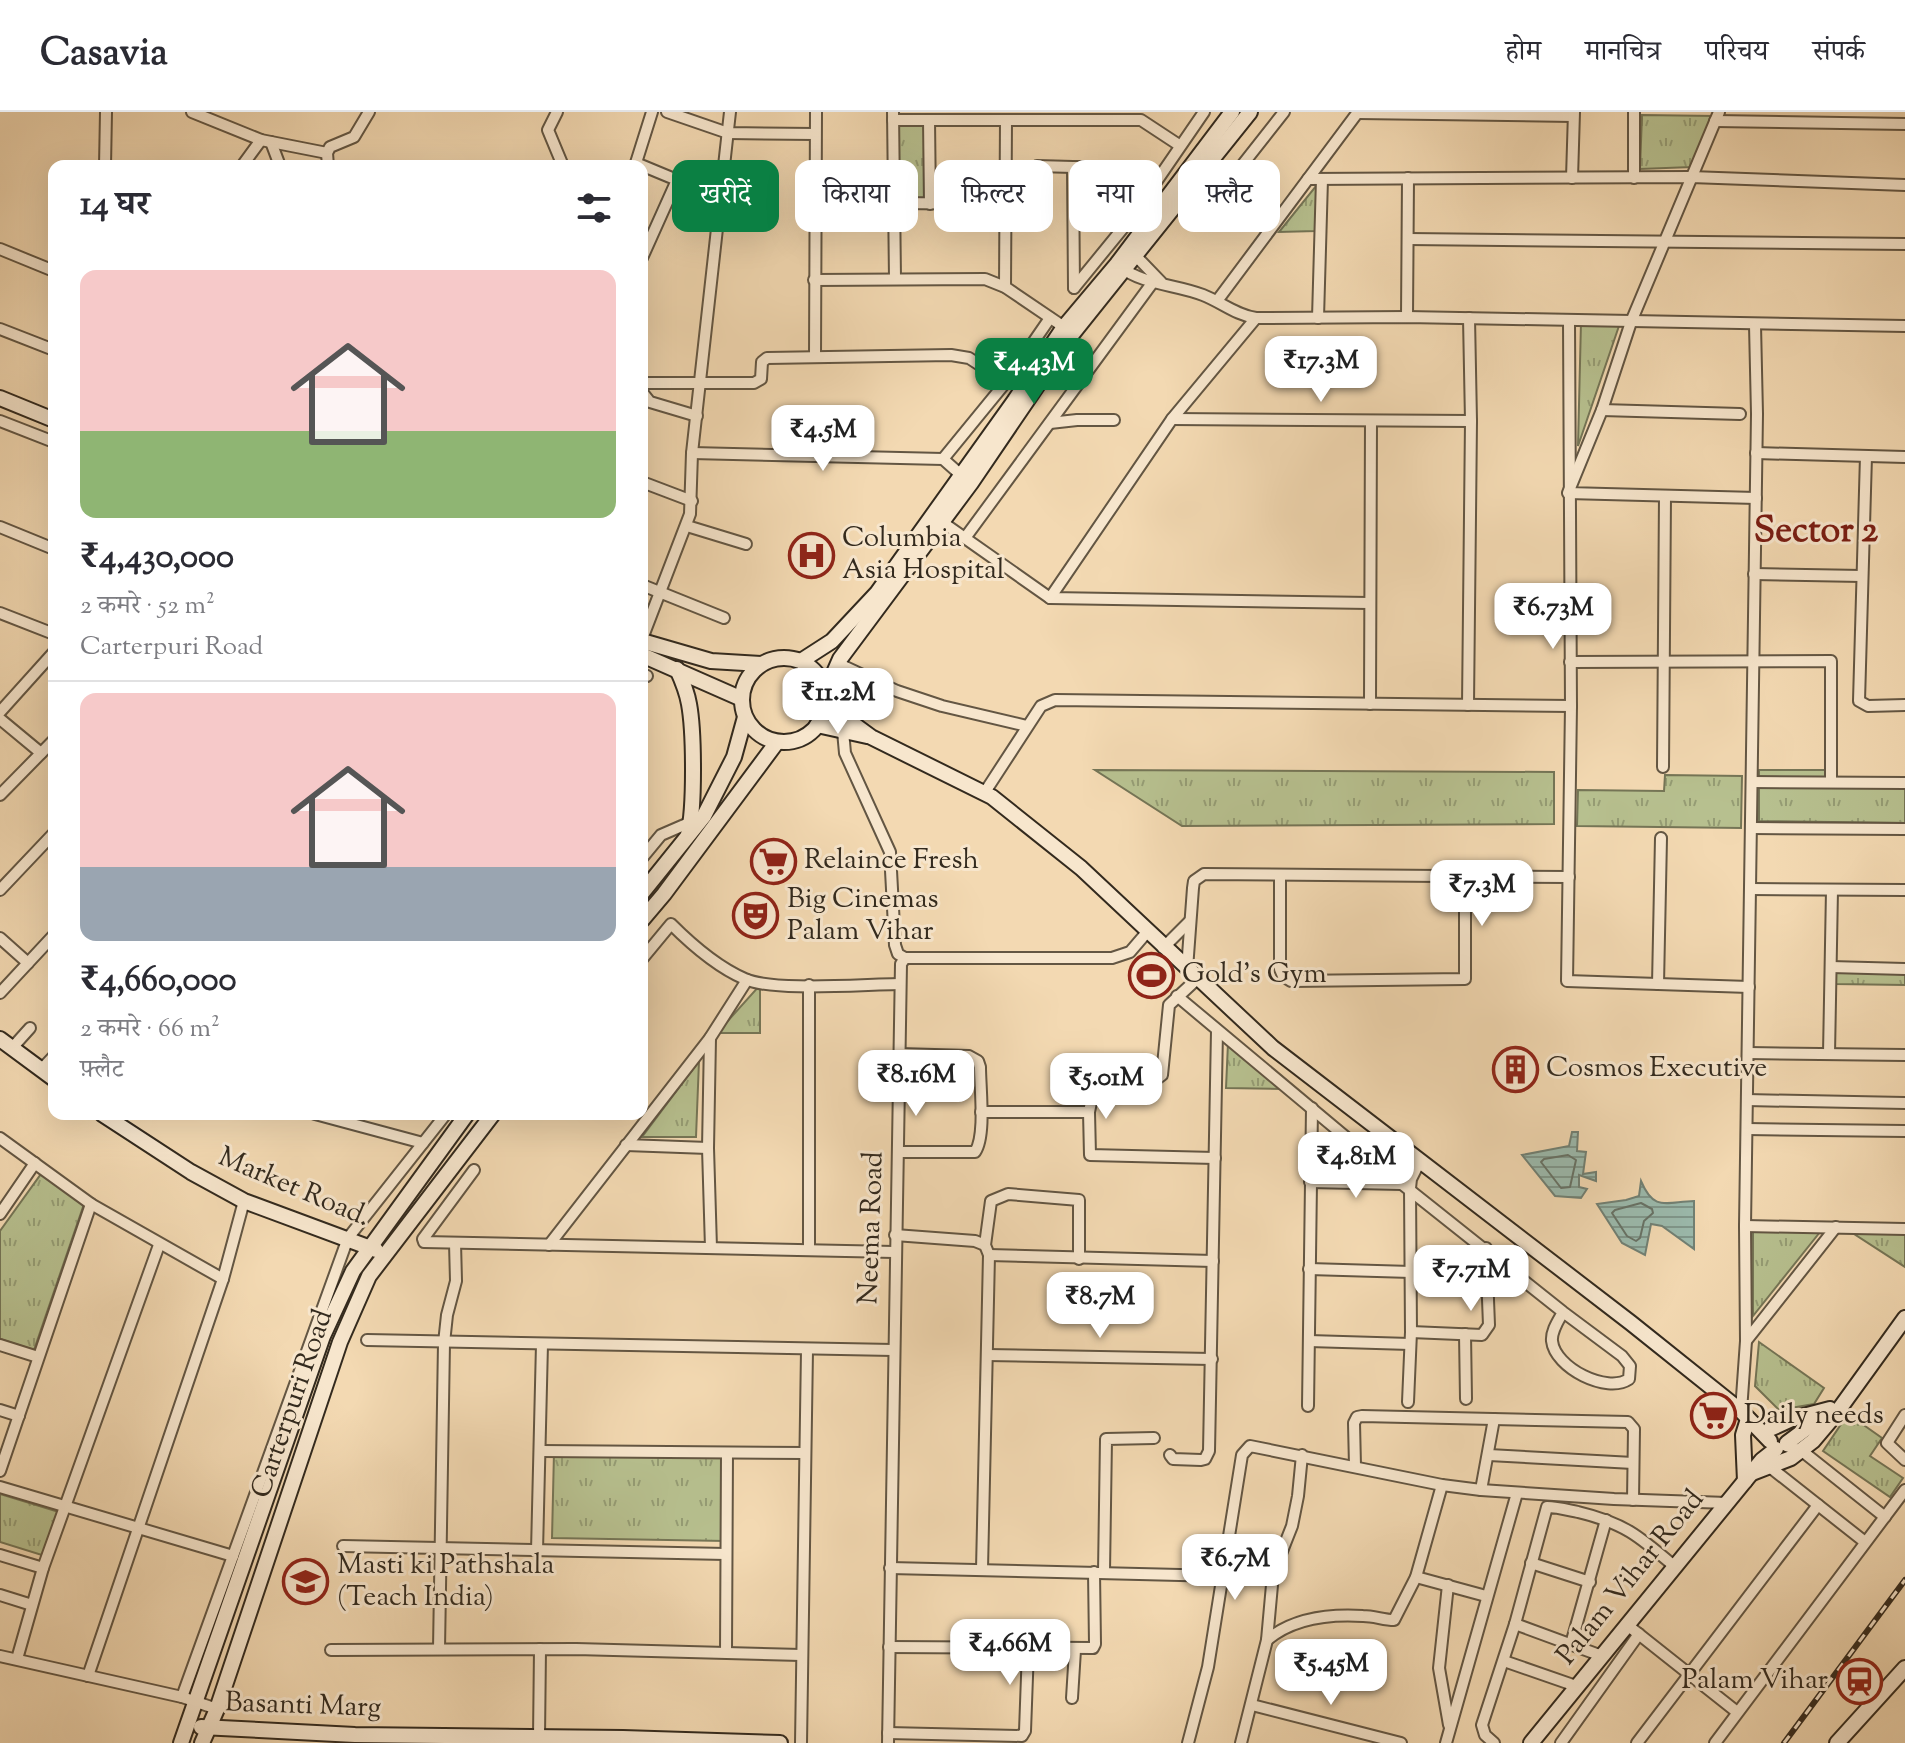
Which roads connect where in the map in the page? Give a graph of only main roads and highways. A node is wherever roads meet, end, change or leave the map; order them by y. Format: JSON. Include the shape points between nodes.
{"nodes":[{"id":1,"x":1232,"y":112,"type":"edge"},
{"id":2,"x":1250,"y":112,"type":"edge"},
{"id":3,"x":1132,"y":252,"type":"junction"},
{"id":4,"x":1121,"y":267,"type":"junction"},
{"id":5,"x":0,"y":389,"type":"edge"},
{"id":6,"x":0,"y":398,"type":"edge"},
{"id":7,"x":48,"y":408,"type":"edge"},
{"id":8,"x":48,"y":418,"type":"edge"},
{"id":9,"x":648,"y":642,"type":"edge"},
{"id":10,"x":648,"y":657,"type":"edge"},
{"id":11,"x":801,"y":661,"type":"junction"},
{"id":12,"x":761,"y":664,"type":"junction"},
{"id":13,"x":677,"y":669,"type":"junction"},
{"id":14,"x":826,"y":697,"type":"junction"},
{"id":15,"x":742,"y":699,"type":"junction"},
{"id":16,"x":745,"y":717,"type":"junction"},
{"id":17,"x":817,"y":725,"type":"junction"},
{"id":18,"x":871,"y":737,"type":"junction"},
{"id":19,"x":777,"y":742,"type":"junction"},
{"id":20,"x":687,"y":839,"type":"junction"},
{"id":21,"x":648,"y":886,"type":"edge"},
{"id":22,"x":648,"y":913,"type":"edge"},
{"id":23,"x":6,"y":1044,"type":"edge"},
{"id":24,"x":48,"y":1075,"type":"edge"},
{"id":25,"x":111,"y":1120,"type":"edge"},
{"id":26,"x":463,"y":1120,"type":"edge"},
{"id":27,"x":488,"y":1120,"type":"edge"},
{"id":28,"x":370,"y":1247,"type":"junction"},
{"id":29,"x":386,"y":1256,"type":"junction"},
{"id":30,"x":1905,"y":1318,"type":"edge"},
{"id":31,"x":1840,"y":1404,"type":"junction"},
{"id":32,"x":1745,"y":1415,"type":"junction"},
{"id":33,"x":1777,"y":1440,"type":"junction"},
{"id":34,"x":1766,"y":1464,"type":"junction"},
{"id":35,"x":1748,"y":1477,"type":"junction"},
{"id":36,"x":1905,"y":1668,"type":"edge"},
{"id":37,"x":189,"y":1724,"type":"junction"},
{"id":38,"x":205,"y":1736,"type":"edge"},
{"id":39,"x":181,"y":1743,"type":"edge"},
{"id":40,"x":780,"y":1743,"type":"edge"},
{"id":41,"x":1531,"y":1743,"type":"edge"},
{"id":42,"x":1837,"y":1743,"type":"edge"}],
"edges":[{"from":1,"to":3,"type":"main road"},
{"from":2,"to":3,"type":"main road"},
{"from":3,"to":4,"type":"main road"},
{"from":4,"to":11,"type":"main road","via":[[1064,327],[877,593],[832,641]]},
{"from":4,"to":14,"type":"main road","via":[[837,663]]},
{"from":5,"to":7,"type":"main road"},
{"from":6,"to":8,"type":"main road"},
{"from":9,"to":12,"type":"main road","via":[[711,661]]},
{"from":10,"to":13,"type":"main road"},
{"from":11,"to":12,"type":"main road","via":[[774,659]]},
{"from":11,"to":14,"type":"main road","via":[[821,678]]},
{"from":12,"to":15,"type":"main road","via":[[747,679]]},
{"from":13,"to":15,"type":"main road"},
{"from":13,"to":20,"type":"main road","via":[[690,712]]},
{"from":14,"to":17,"type":"main road"},
{"from":14,"to":18,"type":"main road"},
{"from":15,"to":16,"type":"main road"},
{"from":16,"to":19,"type":"main road","via":[[763,737]]},
{"from":16,"to":20,"type":"main road","via":[[734,757]]},
{"from":17,"to":18,"type":"main road"},
{"from":17,"to":19,"type":"main road","via":[[795,741]]},
{"from":18,"to":32,"type":"main road","via":[[985,792],[1081,868],[1273,1048]]},
{"from":19,"to":22,"type":"main road"},
{"from":20,"to":21,"type":"main road"},
{"from":23,"to":24,"type":"main road"},
{"from":25,"to":28,"type":"main road","name":"Market Road.","via":[[244,1201]]},
{"from":26,"to":28,"type":"main road","name":"Carterpuri Road"},
{"from":27,"to":29,"type":"main road","name":"Carterpuri Road"},
{"from":28,"to":29,"type":"main road","name":"Market Road."},
{"from":28,"to":37,"type":"main road","name":"Carterpuri Road","via":[[323,1336],[189,1700]]},
{"from":29,"to":38,"type":"main road","name":"Carterpuri Road","via":[[369,1276],[340,1342]]},
{"from":30,"to":31,"type":"main road"},
{"from":31,"to":33,"type":"main road","name":"Palam Vihar Road"},
{"from":31,"to":33,"type":"main road","via":[[1792,1419]]},
{"from":31,"to":34,"type":"main road","via":[[1802,1451]]},
{"from":32,"to":33,"type":"main road"},
{"from":32,"to":35,"type":"main road"},
{"from":33,"to":34,"type":"main road","name":"Palam Vihar Road"},
{"from":34,"to":35,"type":"main road","name":"Palam Vihar Road"},
{"from":35,"to":41,"type":"main road","name":"Palam Vihar Road"},
{"from":36,"to":42,"type":"main road"},
{"from":37,"to":38,"type":"main road","name":"Basanti Marg"},
{"from":37,"to":39,"type":"main road","name":"Carterpuri Road"},
{"from":38,"to":40,"type":"main road","name":"Basanti Marg"}]}
